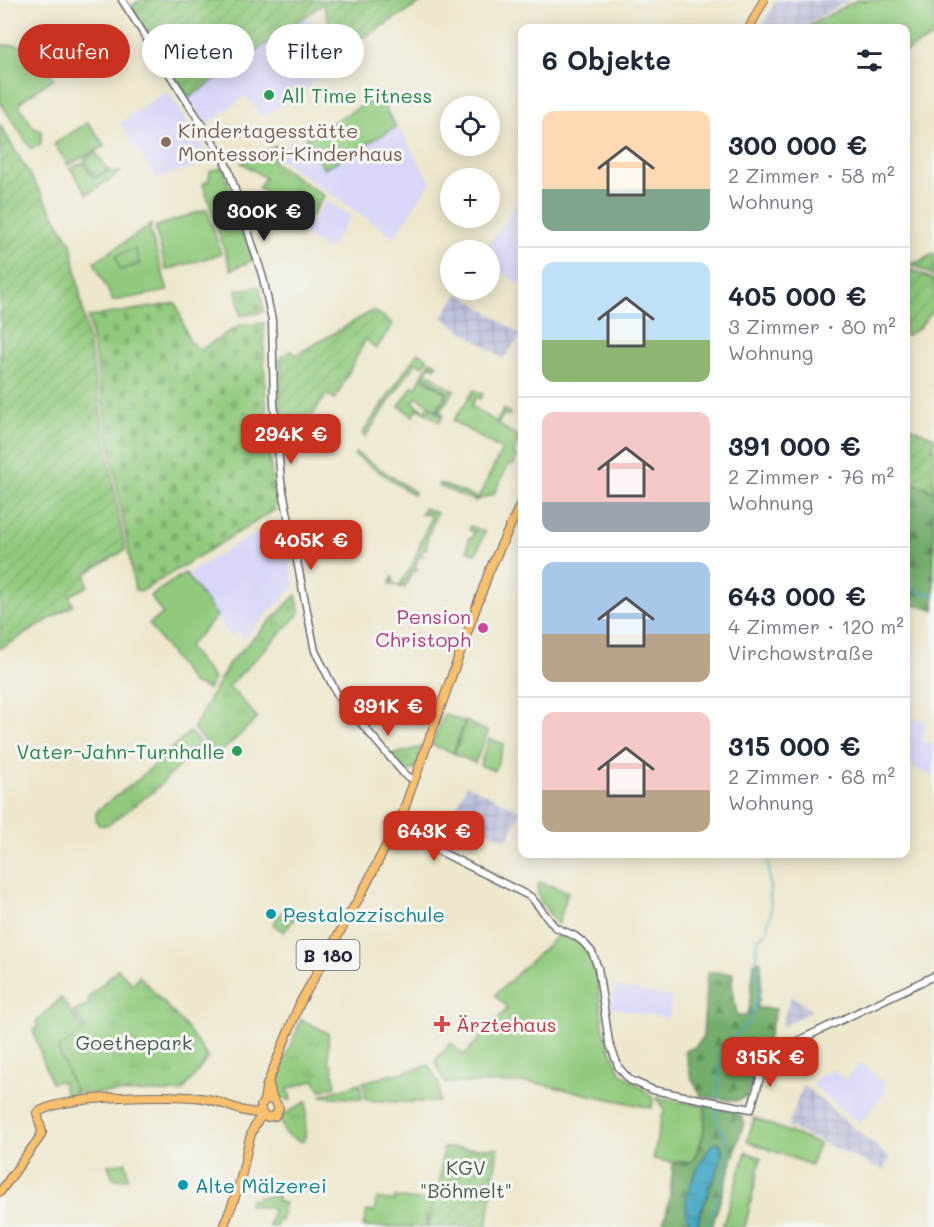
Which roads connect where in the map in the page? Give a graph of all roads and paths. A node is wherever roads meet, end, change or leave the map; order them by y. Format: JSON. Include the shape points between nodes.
{"nodes":[{"id":1,"x":122,"y":0,"type":"edge"},
{"id":2,"x":764,"y":0,"type":"edge"},
{"id":3,"x":751,"y":24,"type":"edge"},
{"id":4,"x":518,"y":510,"type":"edge"},
{"id":5,"x":414,"y":780,"type":"junction"},
{"id":6,"x":395,"y":829,"type":"junction"},
{"id":7,"x":934,"y":976,"type":"edge"},
{"id":8,"x":269,"y":1084,"type":"junction"},
{"id":9,"x":273,"y":1099,"type":"junction"},
{"id":10,"x":262,"y":1109,"type":"junction"},
{"id":11,"x":0,"y":1192,"type":"edge"},
{"id":12,"x":223,"y":1227,"type":"edge"}],
"edges":[{"from":1,"to":5,"type":"street","via":[[222,156],[263,278],[272,320],[281,481],[315,651],[338,696],[406,777]]},
{"from":2,"to":3,"type":"main road"},
{"from":4,"to":5,"type":"main road","number":"B 180","via":[[490,569]]},
{"from":5,"to":6,"type":"main road","number":"B 180"},
{"from":6,"to":7,"type":"street","via":[[531,897],[558,929],[581,940],[595,958],[609,1042],[620,1068],[635,1083],[653,1090],[751,1109],[765,1060],[772,1053]]},
{"from":6,"to":8,"type":"main road","number":"B 180","via":[[300,1002]]},
{"from":8,"to":9,"type":"main road"},
{"from":8,"to":10,"type":"main road","number":"B 180"},
{"from":9,"to":10,"type":"main road"},
{"from":9,"to":10,"type":"main road","via":[[279,1106],[278,1113],[272,1118]]},
{"from":10,"to":11,"type":"main road","via":[[255,1114],[188,1096],[78,1100],[45,1109],[37,1113],[42,1132]]},
{"from":10,"to":12,"type":"main road","number":"B 180"}]}
